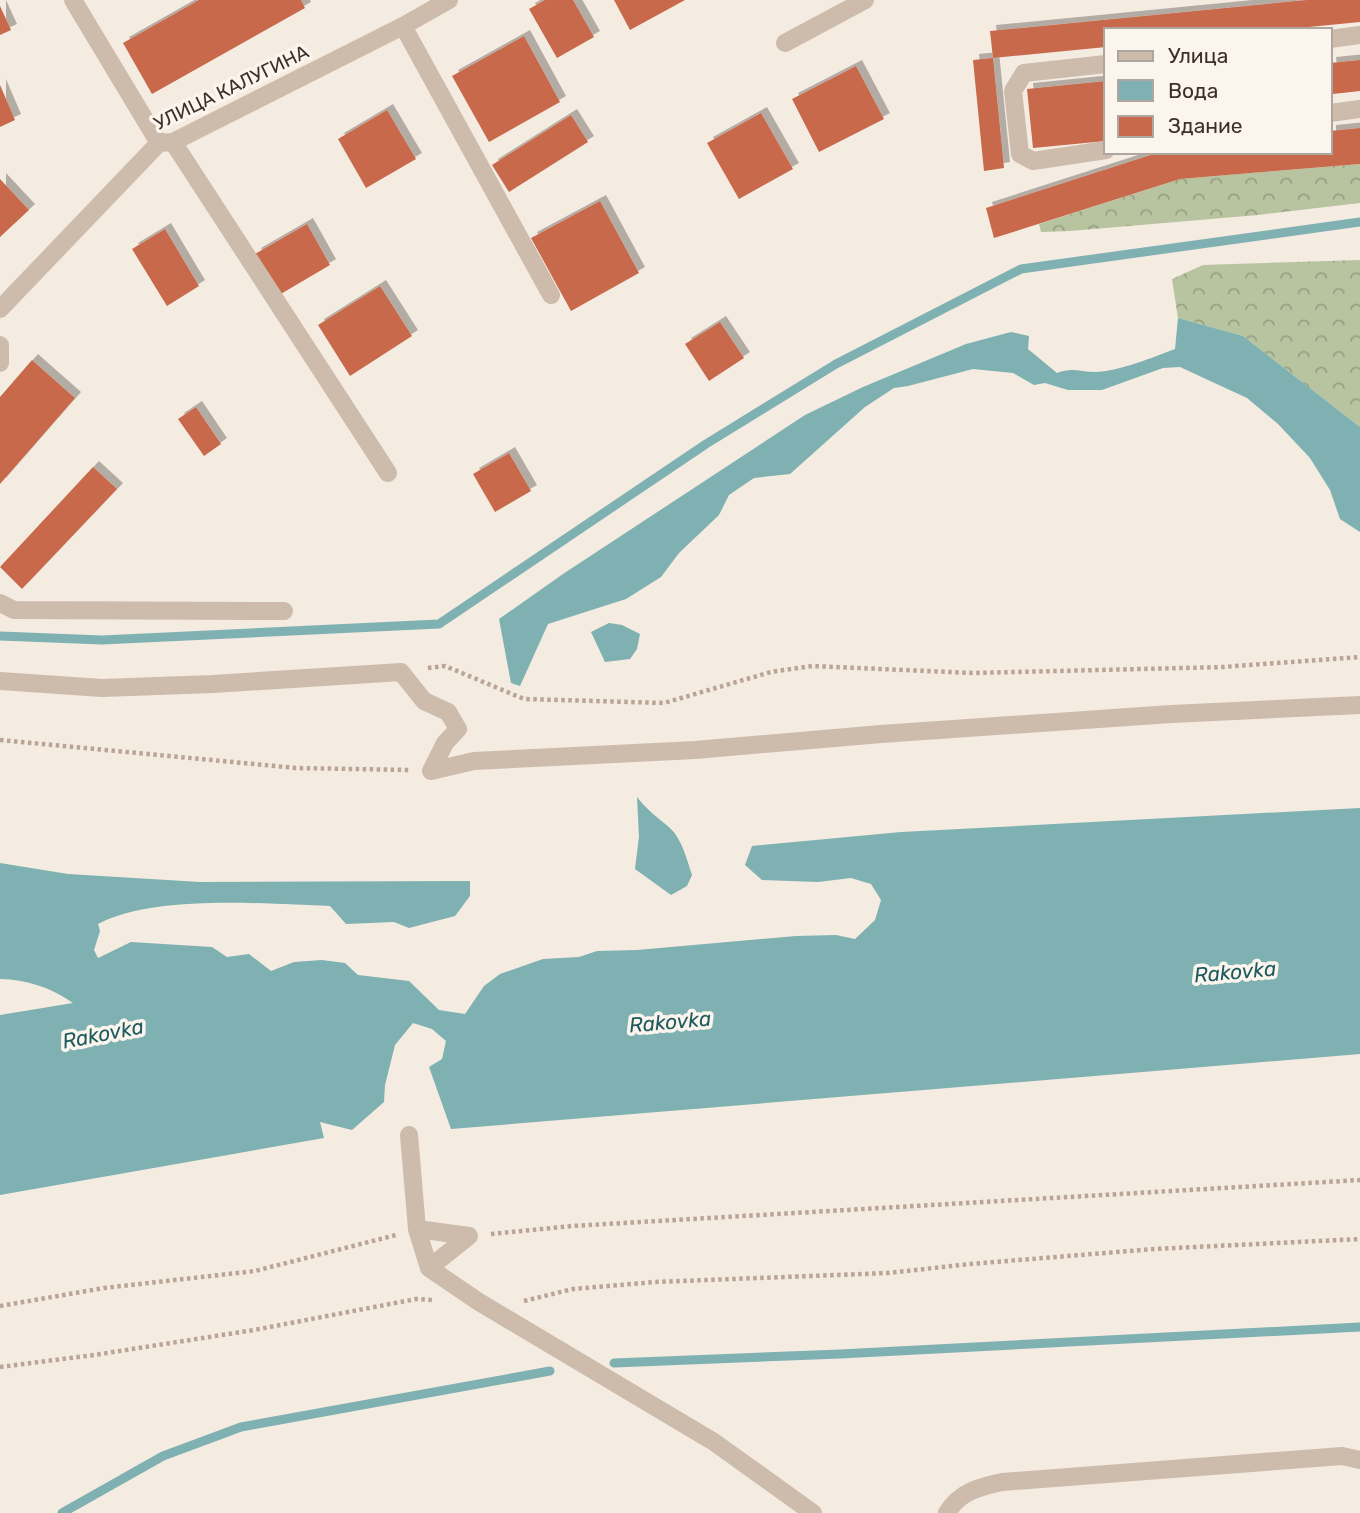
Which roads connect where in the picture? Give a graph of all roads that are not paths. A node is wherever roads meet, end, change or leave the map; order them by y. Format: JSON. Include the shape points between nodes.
{"nodes":[{"id":1,"x":73,"y":0,"type":"edge"},
{"id":2,"x":449,"y":0,"type":"edge"},
{"id":3,"x":865,"y":0,"type":"edge"},
{"id":4,"x":403,"y":26,"type":"junction"},
{"id":5,"x":1360,"y":35,"type":"edge"},
{"id":6,"x":1332,"y":38,"type":"edge"},
{"id":7,"x":785,"y":43,"type":"dead end"},
{"id":8,"x":1104,"y":64,"type":"edge"},
{"id":9,"x":1360,"y":109,"type":"edge"},
{"id":10,"x":1332,"y":113,"type":"edge"},
{"id":11,"x":166,"y":142,"type":"junction"},
{"id":12,"x":1104,"y":150,"type":"edge"},
{"id":13,"x":551,"y":295,"type":"dead end"},
{"id":14,"x":0,"y":309,"type":"edge"},
{"id":15,"x":0,"y":345,"type":"edge"},
{"id":16,"x":0,"y":363,"type":"edge"},
{"id":17,"x":388,"y":473,"type":"dead end"},
{"id":18,"x":0,"y":603,"type":"edge"},
{"id":19,"x":284,"y":611,"type":"dead end"},
{"id":20,"x":0,"y":681,"type":"edge"},
{"id":21,"x":1360,"y":705,"type":"edge"},
{"id":22,"x":409,"y":1135,"type":"dead end"},
{"id":23,"x":418,"y":1229,"type":"junction"},
{"id":24,"x":429,"y":1268,"type":"junction"},
{"id":25,"x":1360,"y":1460,"type":"edge"},
{"id":26,"x":813,"y":1513,"type":"edge"},
{"id":27,"x":947,"y":1513,"type":"edge"}],
"edges":[{"from":1,"to":11,"type":"street"},
{"from":2,"to":4,"type":"street","name":"УЛИЦА КАЛУГИНА"},
{"from":3,"to":7,"type":"street"},
{"from":4,"to":11,"type":"street","name":"УЛИЦА КАЛУГИНА"},
{"from":4,"to":13,"type":"street"},
{"from":5,"to":6,"type":"street"},
{"from":8,"to":12,"type":"street","via":[[1024,73],[1013,91],[1020,154],[1033,161]]},
{"from":9,"to":10,"type":"street"},
{"from":11,"to":14,"type":"street","name":"УЛИЦА КАЛУГИНА"},
{"from":11,"to":17,"type":"street"},
{"from":15,"to":16,"type":"street"},
{"from":18,"to":19,"type":"street","via":[[14,610]]},
{"from":20,"to":21,"type":"street","via":[[102,688],[401,672],[424,701],[448,712],[458,729],[430,771],[474,761]]},
{"from":22,"to":23,"type":"street"},
{"from":23,"to":24,"type":"street"},
{"from":23,"to":24,"type":"street","via":[[469,1236]]},
{"from":24,"to":26,"type":"street","via":[[714,1442]]},
{"from":25,"to":27,"type":"street","via":[[1342,1456],[1002,1482],[975,1488]]}]}
